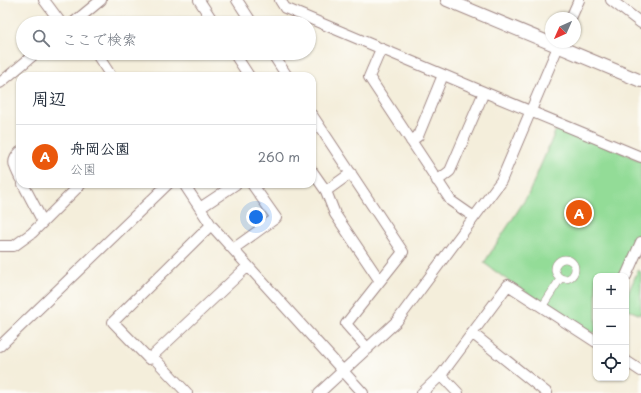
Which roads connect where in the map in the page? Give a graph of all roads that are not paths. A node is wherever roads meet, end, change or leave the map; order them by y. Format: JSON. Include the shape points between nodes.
{"nodes":[{"id":1,"x":44,"y":0,"type":"edge"},
{"id":2,"x":101,"y":0,"type":"edge"},
{"id":3,"x":199,"y":0,"type":"edge"},
{"id":4,"x":237,"y":0,"type":"edge"},
{"id":5,"x":280,"y":0,"type":"edge"},
{"id":6,"x":447,"y":0,"type":"edge"},
{"id":7,"x":579,"y":0,"type":"edge"},
{"id":8,"x":612,"y":0,"type":"edge"},
{"id":9,"x":574,"y":12,"type":"edge"},
{"id":10,"x":56,"y":16,"type":"edge"},
{"id":11,"x":81,"y":16,"type":"edge"},
{"id":12,"x":209,"y":16,"type":"edge"},
{"id":13,"x":247,"y":16,"type":"edge"},
{"id":14,"x":304,"y":16,"type":"edge"},
{"id":15,"x":316,"y":21,"type":"edge"},
{"id":16,"x":641,"y":23,"type":"edge"},
{"id":17,"x":545,"y":38,"type":"edge"},
{"id":18,"x":557,"y":48,"type":"edge"},
{"id":19,"x":568,"y":48,"type":"edge"},
{"id":20,"x":381,"y":49,"type":"junction"},
{"id":21,"x":28,"y":60,"type":"edge"},
{"id":22,"x":101,"y":60,"type":"edge"},
{"id":23,"x":239,"y":60,"type":"edge"},
{"id":24,"x":277,"y":60,"type":"edge"},
{"id":25,"x":108,"y":72,"type":"edge"},
{"id":26,"x":246,"y":72,"type":"edge"},
{"id":27,"x":284,"y":72,"type":"edge"},
{"id":28,"x":443,"y":75,"type":"junction"},
{"id":29,"x":641,"y":81,"type":"edge"},
{"id":30,"x":0,"y":83,"type":"edge"},
{"id":31,"x":484,"y":92,"type":"junction"},
{"id":32,"x":530,"y":111,"type":"junction"},
{"id":33,"x":316,"y":120,"type":"edge"},
{"id":34,"x":411,"y":141,"type":"junction"},
{"id":35,"x":16,"y":156,"type":"edge"},
{"id":36,"x":641,"y":157,"type":"edge"},
{"id":37,"x":16,"y":168,"type":"edge"},
{"id":38,"x":351,"y":174,"type":"junction"},
{"id":39,"x":316,"y":177,"type":"edge"},
{"id":40,"x":437,"y":181,"type":"junction"},
{"id":41,"x":24,"y":188,"type":"edge"},
{"id":42,"x":77,"y":188,"type":"edge"},
{"id":43,"x":164,"y":188,"type":"edge"},
{"id":44,"x":187,"y":188,"type":"edge"},
{"id":45,"x":230,"y":188,"type":"edge"},
{"id":46,"x":255,"y":188,"type":"edge"},
{"id":47,"x":326,"y":191,"type":"junction"},
{"id":48,"x":200,"y":208,"type":"junction"},
{"id":49,"x":474,"y":217,"type":"junction"},
{"id":50,"x":43,"y":222,"type":"junction"},
{"id":51,"x":211,"y":225,"type":"junction"},
{"id":52,"x":641,"y":242,"type":"edge"},
{"id":53,"x":0,"y":246,"type":"edge"},
{"id":54,"x":233,"y":249,"type":"junction"},
{"id":55,"x":248,"y":266,"type":"junction"},
{"id":56,"x":627,"y":273,"type":"edge"},
{"id":57,"x":560,"y":279,"type":"dead end"},
{"id":58,"x":380,"y":281,"type":"junction"},
{"id":59,"x":542,"y":307,"type":"junction"},
{"id":60,"x":472,"y":334,"type":"junction"},
{"id":61,"x":593,"y":340,"type":"edge"},
{"id":62,"x":0,"y":346,"type":"edge"},
{"id":63,"x":368,"y":349,"type":"junction"},
{"id":64,"x":152,"y":356,"type":"junction"},
{"id":65,"x":629,"y":363,"type":"edge"},
{"id":66,"x":342,"y":371,"type":"junction"},
{"id":67,"x":641,"y":371,"type":"edge"},
{"id":68,"x":441,"y":375,"type":"junction"},
{"id":69,"x":187,"y":393,"type":"edge"},
{"id":70,"x":319,"y":393,"type":"edge"},
{"id":71,"x":363,"y":393,"type":"edge"},
{"id":72,"x":422,"y":393,"type":"edge"},
{"id":73,"x":458,"y":393,"type":"edge"},
{"id":74,"x":547,"y":393,"type":"edge"}],
"edges":[{"from":1,"to":10,"type":"street"},
{"from":2,"to":11,"type":"street"},
{"from":3,"to":12,"type":"street"},
{"from":4,"to":13,"type":"street"},
{"from":5,"to":14,"type":"street","via":[[285,8]]},
{"from":6,"to":17,"type":"street"},
{"from":7,"to":9,"type":"street"},
{"from":8,"to":16,"type":"street"},
{"from":15,"to":20,"type":"street"},
{"from":18,"to":32,"type":"street"},
{"from":19,"to":29,"type":"street"},
{"from":20,"to":28,"type":"street"},
{"from":20,"to":34,"type":"street","via":[[369,77]]},
{"from":21,"to":30,"type":"street"},
{"from":22,"to":25,"type":"street"},
{"from":23,"to":26,"type":"street"},
{"from":24,"to":27,"type":"street"},
{"from":28,"to":31,"type":"street"},
{"from":28,"to":34,"type":"street","via":[[418,136]]},
{"from":31,"to":32,"type":"street"},
{"from":31,"to":40,"type":"street","via":[[450,171]]},
{"from":32,"to":36,"type":"street"},
{"from":32,"to":49,"type":"street","via":[[501,181]]},
{"from":33,"to":38,"type":"street"},
{"from":34,"to":40,"type":"street"},
{"from":35,"to":37,"type":"street","via":[[13,161]]},
{"from":38,"to":47,"type":"street"},
{"from":38,"to":58,"type":"street","via":[[403,252]]},
{"from":39,"to":47,"type":"street"},
{"from":40,"to":49,"type":"street","via":[[451,201]]},
{"from":41,"to":50,"type":"street"},
{"from":42,"to":50,"type":"street"},
{"from":43,"to":62,"type":"street"},
{"from":44,"to":48,"type":"street"},
{"from":45,"to":48,"type":"street"},
{"from":46,"to":54,"type":"street","via":[[276,218]]},
{"from":47,"to":58,"type":"street","via":[[334,214]]},
{"from":48,"to":51,"type":"street"},
{"from":49,"to":63,"type":"street","via":[[397,321]]},
{"from":50,"to":53,"type":"street","via":[[14,246]]},
{"from":51,"to":54,"type":"street"},
{"from":51,"to":64,"type":"street","via":[[113,322],[149,359]]},
{"from":52,"to":56,"type":"street"},
{"from":54,"to":55,"type":"street"},
{"from":55,"to":64,"type":"street"},
{"from":55,"to":66,"type":"street"},
{"from":57,"to":59,"type":"street"},
{"from":58,"to":63,"type":"street","via":[[346,324]]},
{"from":59,"to":60,"type":"street","via":[[508,285]]},
{"from":59,"to":61,"type":"street"},
{"from":60,"to":68,"type":"street"},
{"from":60,"to":74,"type":"street"},
{"from":63,"to":66,"type":"street"},
{"from":64,"to":69,"type":"street"},
{"from":65,"to":67,"type":"street"},
{"from":66,"to":70,"type":"street"},
{"from":66,"to":71,"type":"street"},
{"from":68,"to":72,"type":"street"},
{"from":68,"to":73,"type":"street"}]}
